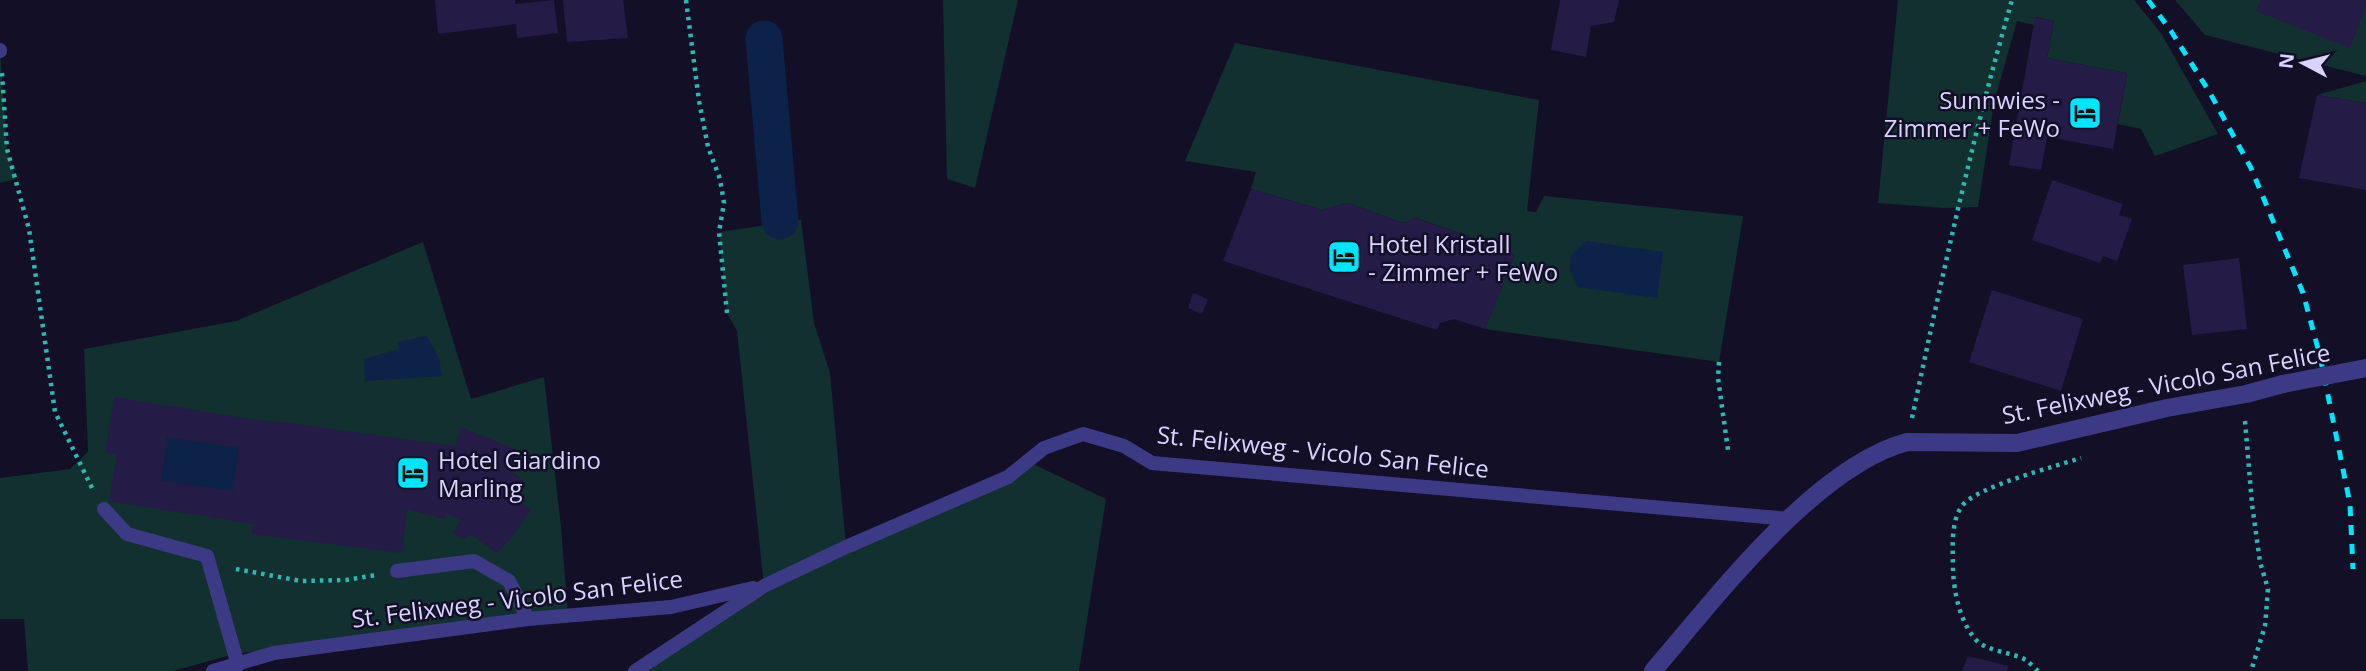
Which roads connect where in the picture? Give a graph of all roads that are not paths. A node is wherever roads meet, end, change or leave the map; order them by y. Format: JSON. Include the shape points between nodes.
{"nodes":[{"id":1,"x":2366,"y":368,"type":"edge"},
{"id":2,"x":104,"y":509,"type":"dead end"},
{"id":3,"x":1790,"y":519,"type":"junction"},
{"id":4,"x":397,"y":571,"type":"road end"},
{"id":5,"x":764,"y":586,"type":"junction"},
{"id":6,"x":528,"y":619,"type":"junction"},
{"id":7,"x":237,"y":665,"type":"junction"},
{"id":8,"x":213,"y":671,"type":"edge"},
{"id":9,"x":635,"y":671,"type":"edge"},
{"id":10,"x":1653,"y":671,"type":"edge"}],
"edges":[{"from":1,"to":3,"type":"street","name":"St. Felixweg - Vicolo San Felice","bridge":true,"via":[[2017,443],[1907,442],[1851,468]]},
{"from":2,"to":7,"type":"lane","via":[[127,534],[207,556]]},
{"from":3,"to":5,"type":"lane","name":"St. Felixweg - Vicolo San Felice","via":[[1153,463],[1124,446],[1083,434],[1044,448],[1008,477]]},
{"from":3,"to":10,"type":"street","name":"St. Felixweg - Vicolo San Felice","via":[[1732,578]]},
{"from":4,"to":6,"type":"lane","via":[[474,561],[509,581]]},
{"from":5,"to":6,"type":"lane","name":"St. Felixweg - Vicolo San Felice","via":[[671,607]]},
{"from":5,"to":9,"type":"lane","name":"St. Felixweg - Vicolo San Felice"},
{"from":6,"to":7,"type":"lane","name":"St. Felixweg - Vicolo San Felice","via":[[274,653]]},
{"from":7,"to":8,"type":"lane","name":"St. Felixweg - Vicolo San Felice"}]}
